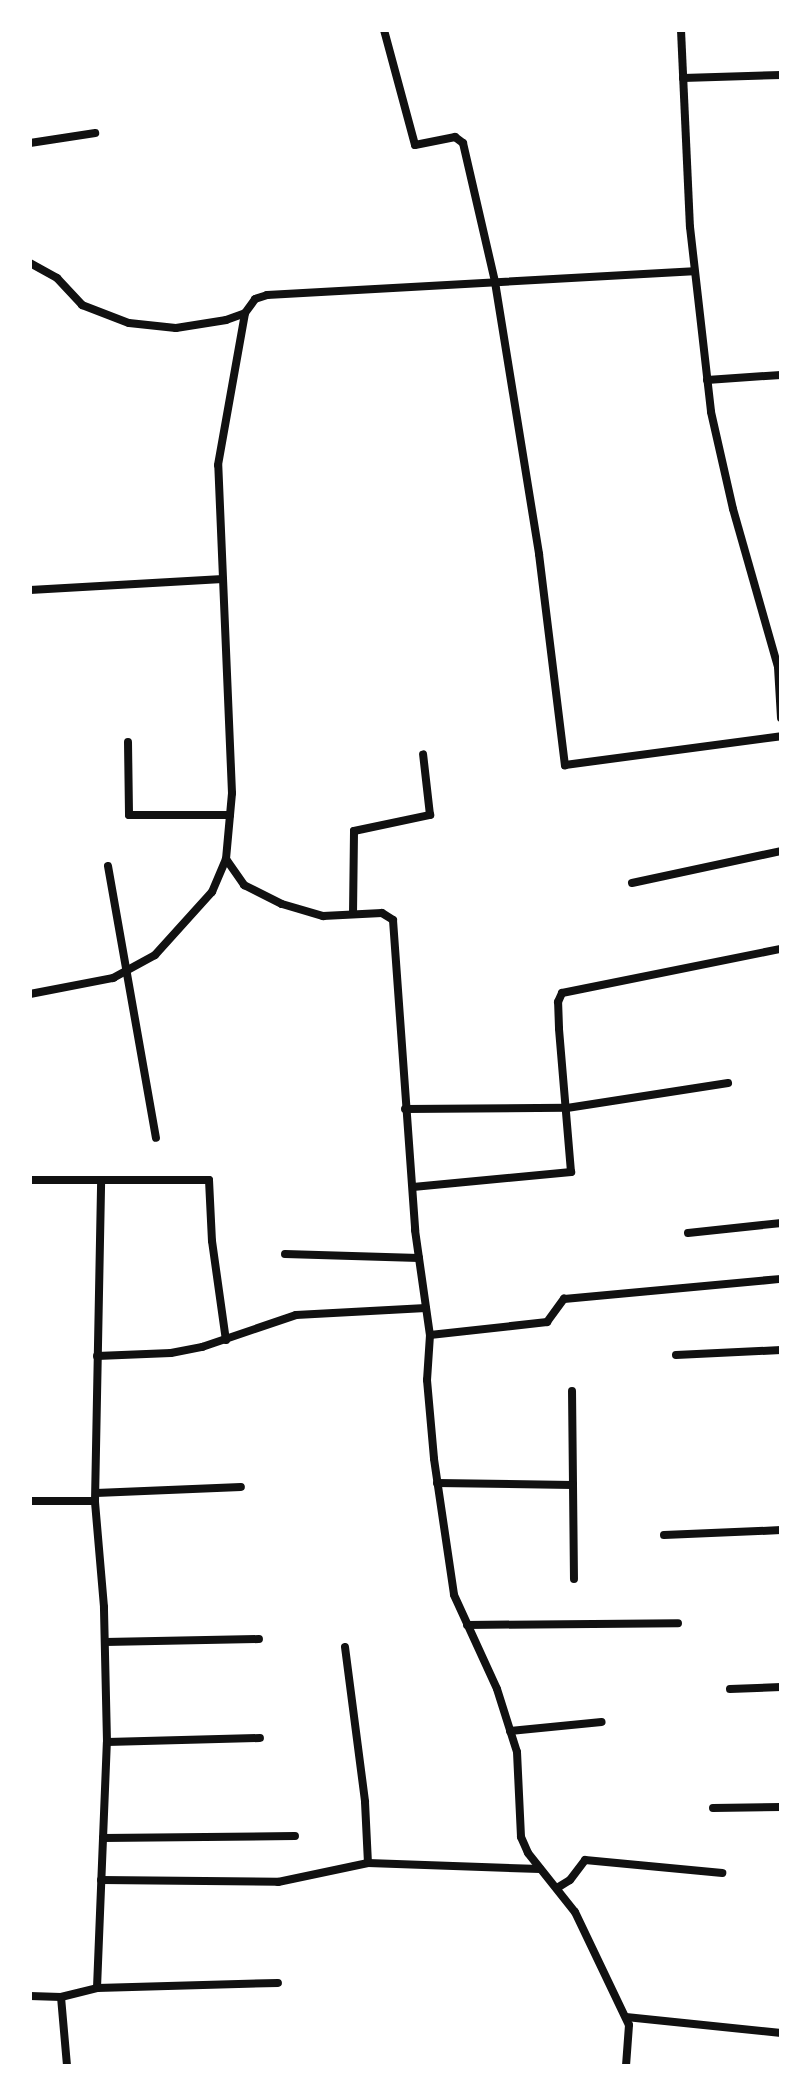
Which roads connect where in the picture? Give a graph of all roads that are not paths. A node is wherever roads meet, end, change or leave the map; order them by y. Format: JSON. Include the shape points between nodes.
{"nodes":[{"id":1,"x":384,"y":30,"type":"edge"},
{"id":2,"x":681,"y":30,"type":"edge"},
{"id":3,"x":781,"y":75,"type":"edge"},
{"id":4,"x":683,"y":78,"type":"junction"},
{"id":5,"x":95,"y":133,"type":"dead end"},
{"id":6,"x":30,"y":143,"type":"edge"},
{"id":7,"x":30,"y":263,"type":"edge"},
{"id":8,"x":693,"y":271,"type":"junction"},
{"id":9,"x":495,"y":282,"type":"junction"},
{"id":10,"x":245,"y":313,"type":"junction"},
{"id":11,"x":781,"y":375,"type":"edge"},
{"id":12,"x":707,"y":380,"type":"junction"},
{"id":13,"x":223,"y":579,"type":"junction"},
{"id":14,"x":30,"y":590,"type":"edge"},
{"id":15,"x":780,"y":667,"type":"edge"},
{"id":16,"x":781,"y":718,"type":"edge"},
{"id":17,"x":781,"y":736,"type":"edge"},
{"id":18,"x":128,"y":742,"type":"dead end"},
{"id":19,"x":423,"y":754,"type":"dead end"},
{"id":20,"x":230,"y":815,"type":"junction"},
{"id":21,"x":781,"y":851,"type":"edge"},
{"id":22,"x":226,"y":859,"type":"junction"},
{"id":23,"x":108,"y":866,"type":"dead end"},
{"id":24,"x":632,"y":883,"type":"dead end"},
{"id":25,"x":353,"y":914,"type":"junction"},
{"id":26,"x":781,"y":949,"type":"edge"},
{"id":27,"x":126,"y":973,"type":"junction"},
{"id":28,"x":30,"y":994,"type":"edge"},
{"id":29,"x":728,"y":1083,"type":"dead end"},
{"id":30,"x":567,"y":1108,"type":"junction"},
{"id":31,"x":405,"y":1109,"type":"junction"},
{"id":32,"x":156,"y":1138,"type":"dead end"},
{"id":33,"x":30,"y":1180,"type":"edge"},
{"id":34,"x":101,"y":1181,"type":"junction"},
{"id":35,"x":413,"y":1187,"type":"junction"},
{"id":36,"x":781,"y":1223,"type":"edge"},
{"id":37,"x":688,"y":1233,"type":"dead end"},
{"id":38,"x":285,"y":1254,"type":"dead end"},
{"id":39,"x":419,"y":1258,"type":"junction"},
{"id":40,"x":781,"y":1279,"type":"edge"},
{"id":41,"x":426,"y":1308,"type":"junction"},
{"id":42,"x":430,"y":1335,"type":"junction"},
{"id":43,"x":226,"y":1340,"type":"junction"},
{"id":44,"x":781,"y":1350,"type":"edge"},
{"id":45,"x":676,"y":1355,"type":"dead end"},
{"id":46,"x":97,"y":1356,"type":"junction"},
{"id":47,"x":572,"y":1391,"type":"dead end"},
{"id":48,"x":437,"y":1483,"type":"junction"},
{"id":49,"x":573,"y":1485,"type":"junction"},
{"id":50,"x":241,"y":1487,"type":"dead end"},
{"id":51,"x":95,"y":1497,"type":"junction"},
{"id":52,"x":30,"y":1501,"type":"edge"},
{"id":53,"x":781,"y":1530,"type":"edge"},
{"id":54,"x":664,"y":1535,"type":"dead end"},
{"id":55,"x":574,"y":1579,"type":"dead end"},
{"id":56,"x":678,"y":1623,"type":"dead end"},
{"id":57,"x":467,"y":1625,"type":"junction"},
{"id":58,"x":259,"y":1639,"type":"dead end"},
{"id":59,"x":105,"y":1642,"type":"junction"},
{"id":60,"x":345,"y":1647,"type":"dead end"},
{"id":61,"x":781,"y":1687,"type":"edge"},
{"id":62,"x":730,"y":1689,"type":"dead end"},
{"id":63,"x":602,"y":1722,"type":"dead end"},
{"id":64,"x":510,"y":1731,"type":"junction"},
{"id":65,"x":260,"y":1738,"type":"dead end"},
{"id":66,"x":107,"y":1742,"type":"junction"},
{"id":67,"x":781,"y":1807,"type":"edge"},
{"id":68,"x":713,"y":1808,"type":"dead end"},
{"id":69,"x":295,"y":1836,"type":"dead end"},
{"id":70,"x":103,"y":1838,"type":"junction"},
{"id":71,"x":368,"y":1863,"type":"junction"},
{"id":72,"x":540,"y":1869,"type":"junction"},
{"id":73,"x":722,"y":1873,"type":"dead end"},
{"id":74,"x":101,"y":1880,"type":"junction"},
{"id":75,"x":557,"y":1888,"type":"junction"},
{"id":76,"x":278,"y":1983,"type":"dead end"},
{"id":77,"x":97,"y":1988,"type":"junction"},
{"id":78,"x":30,"y":1996,"type":"edge"},
{"id":79,"x":61,"y":1997,"type":"junction"},
{"id":80,"x":626,"y":2017,"type":"junction"},
{"id":81,"x":781,"y":2033,"type":"edge"},
{"id":82,"x":67,"y":2066,"type":"edge"},
{"id":83,"x":626,"y":2066,"type":"edge"}],
"edges":[{"from":1,"to":9,"type":"street","via":[[415,145],[461,138]]},
{"from":2,"to":4,"type":"street"},
{"from":3,"to":4,"type":"street"},
{"from":4,"to":8,"type":"street"},
{"from":5,"to":6,"type":"street"},
{"from":7,"to":10,"type":"street","via":[[57,278],[82,305],[129,323],[176,328]]},
{"from":8,"to":9,"type":"street"},
{"from":8,"to":12,"type":"street"},
{"from":9,"to":10,"type":"street","via":[[267,295],[255,299]]},
{"from":9,"to":17,"type":"street","via":[[539,554],[565,765]]},
{"from":10,"to":13,"type":"street","via":[[218,465]]},
{"from":11,"to":12,"type":"street"},
{"from":12,"to":15,"type":"street","via":[[733,509]]},
{"from":13,"to":14,"type":"street"},
{"from":13,"to":20,"type":"street"},
{"from":15,"to":16,"type":"street"},
{"from":18,"to":20,"type":"street","via":[[129,815]]},
{"from":19,"to":25,"type":"street","via":[[430,815],[354,831]]},
{"from":20,"to":22,"type":"street"},
{"from":21,"to":24,"type":"street"},
{"from":22,"to":25,"type":"street","via":[[244,885],[282,904],[323,916]]},
{"from":22,"to":27,"type":"street","via":[[212,892],[155,955]]},
{"from":23,"to":27,"type":"street"},
{"from":25,"to":31,"type":"street","via":[[382,913],[393,920]]},
{"from":26,"to":30,"type":"street","via":[[562,993],[558,1002]]},
{"from":27,"to":28,"type":"street"},
{"from":27,"to":32,"type":"street"},
{"from":29,"to":30,"type":"street"},
{"from":30,"to":31,"type":"street"},
{"from":30,"to":35,"type":"street","via":[[573,1168],[568,1175]]},
{"from":31,"to":35,"type":"street"},
{"from":33,"to":34,"type":"street"},
{"from":34,"to":43,"type":"street","via":[[209,1180]]},
{"from":34,"to":46,"type":"street"},
{"from":35,"to":39,"type":"street"},
{"from":36,"to":37,"type":"street"},
{"from":38,"to":39,"type":"street"},
{"from":39,"to":41,"type":"street"},
{"from":40,"to":42,"type":"street","via":[[564,1299],[547,1322]]},
{"from":41,"to":42,"type":"street"},
{"from":41,"to":43,"type":"street","via":[[296,1315]]},
{"from":42,"to":48,"type":"street","via":[[427,1380]]},
{"from":43,"to":46,"type":"street","via":[[171,1353]]},
{"from":44,"to":45,"type":"street"},
{"from":46,"to":51,"type":"street"},
{"from":47,"to":49,"type":"street"},
{"from":48,"to":49,"type":"street"},
{"from":48,"to":57,"type":"street","via":[[454,1595]]},
{"from":49,"to":55,"type":"street"},
{"from":50,"to":51,"type":"street"},
{"from":51,"to":52,"type":"street"},
{"from":51,"to":59,"type":"street"},
{"from":53,"to":54,"type":"street"},
{"from":56,"to":57,"type":"street"},
{"from":57,"to":64,"type":"street"},
{"from":58,"to":59,"type":"street"},
{"from":59,"to":66,"type":"street"},
{"from":60,"to":71,"type":"street"},
{"from":61,"to":62,"type":"street"},
{"from":63,"to":64,"type":"street"},
{"from":64,"to":72,"type":"street","via":[[517,1752],[521,1837]]},
{"from":65,"to":66,"type":"street"},
{"from":66,"to":70,"type":"street"},
{"from":67,"to":68,"type":"street"},
{"from":69,"to":70,"type":"street"},
{"from":70,"to":74,"type":"street"},
{"from":71,"to":72,"type":"street"},
{"from":71,"to":74,"type":"street","via":[[278,1882]]},
{"from":72,"to":75,"type":"street"},
{"from":73,"to":75,"type":"street","via":[[585,1860]]},
{"from":74,"to":77,"type":"street"},
{"from":75,"to":80,"type":"street","via":[[575,1912]]},
{"from":76,"to":77,"type":"street"},
{"from":77,"to":79,"type":"street"},
{"from":78,"to":79,"type":"street"},
{"from":79,"to":82,"type":"street"},
{"from":80,"to":81,"type":"street"},
{"from":80,"to":83,"type":"street"}]}
